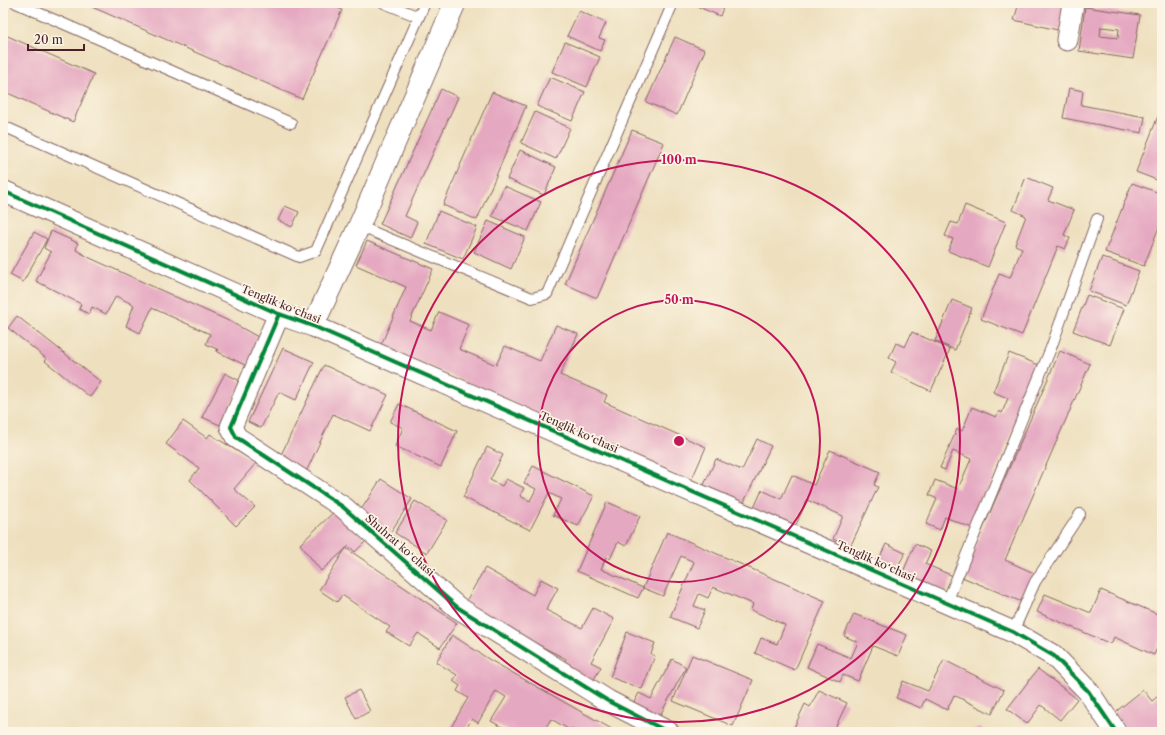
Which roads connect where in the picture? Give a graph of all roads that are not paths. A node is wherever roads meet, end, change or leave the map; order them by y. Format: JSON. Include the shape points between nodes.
{"nodes":[{"id":1,"x":384,"y":3,"type":"edge"},
{"id":2,"x":425,"y":3,"type":"edge"},
{"id":3,"x":455,"y":3,"type":"edge"},
{"id":4,"x":673,"y":3,"type":"edge"},
{"id":5,"x":1073,"y":3,"type":"edge"},
{"id":6,"x":23,"y":4,"type":"edge"},
{"id":7,"x":419,"y":17,"type":"junction"},
{"id":8,"x":1067,"y":40,"type":"dead end"},
{"id":9,"x":291,"y":123,"type":"dead end"},
{"id":10,"x":3,"y":126,"type":"edge"},
{"id":11,"x":3,"y":191,"type":"edge"},
{"id":12,"x":1097,"y":219,"type":"dead end"},
{"id":13,"x":359,"y":226,"type":"junction"},
{"id":14,"x":279,"y":314,"type":"junction"},
{"id":15,"x":313,"y":326,"type":"junction"},
{"id":16,"x":1080,"y":514,"type":"dead end"},
{"id":17,"x":947,"y":602,"type":"junction"},
{"id":18,"x":1013,"y":632,"type":"junction"},
{"id":19,"x":668,"y":732,"type":"edge"},
{"id":20,"x":1116,"y":732,"type":"edge"}],
"edges":[{"from":1,"to":7,"type":"lane"},
{"from":2,"to":7,"type":"lane"},
{"from":3,"to":13,"type":"street"},
{"from":4,"to":13,"type":"lane","via":[[547,294],[532,298]]},
{"from":5,"to":8,"type":"street"},
{"from":6,"to":9,"type":"lane"},
{"from":7,"to":10,"type":"lane","via":[[316,251],[299,257]]},
{"from":11,"to":14,"type":"street","name":"Tenglik koʻchasi"},
{"from":12,"to":17,"type":"lane","via":[[1051,348]]},
{"from":13,"to":15,"type":"street"},
{"from":14,"to":15,"type":"street","name":"Tenglik koʻchasi"},
{"from":14,"to":19,"type":"street","name":"Shuhrat koʻchasi","via":[[231,427],[236,437],[343,507],[457,607],[608,701]]},
{"from":15,"to":17,"type":"street","name":"Tenglik koʻchasi"},
{"from":16,"to":18,"type":"lane","via":[[1035,582]]},
{"from":17,"to":18,"type":"street","name":"Tenglik koʻchasi"},
{"from":18,"to":20,"type":"street","name":"Tenglik koʻchasi","via":[[1054,656],[1088,691]]}]}
